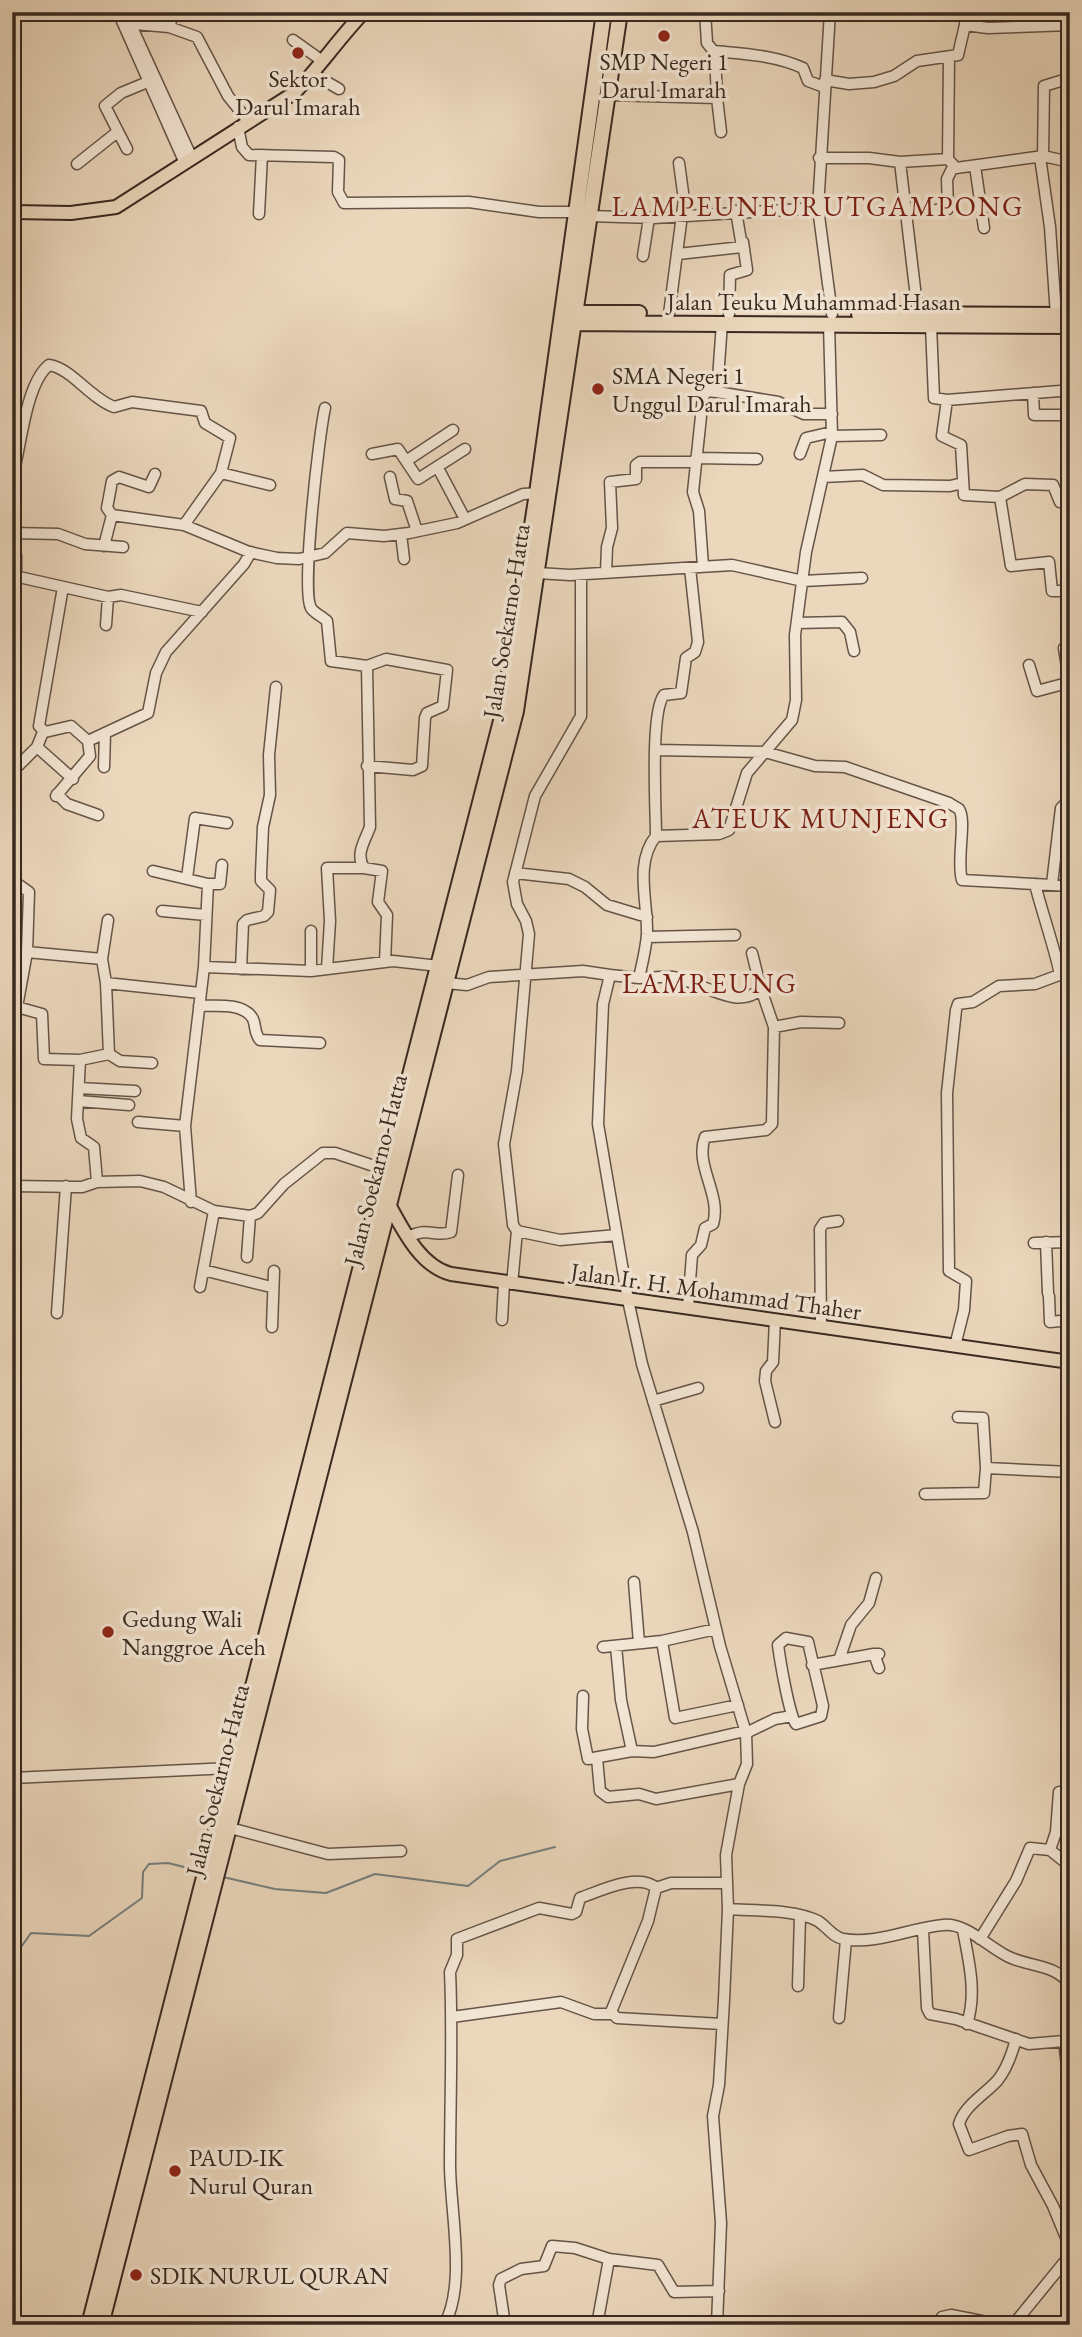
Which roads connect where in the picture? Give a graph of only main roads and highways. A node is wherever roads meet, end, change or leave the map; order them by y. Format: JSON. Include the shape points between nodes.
{"nodes":[{"id":1,"x":364,"y":12,"type":"edge"},
{"id":2,"x":604,"y":12,"type":"edge"},
{"id":3,"x":620,"y":12,"type":"edge"},
{"id":4,"x":12,"y":212,"type":"edge"},
{"id":5,"x":581,"y":214,"type":"junction"},
{"id":6,"x":1063,"y":315,"type":"edge"},
{"id":7,"x":567,"y":318,"type":"junction"},
{"id":8,"x":725,"y":318,"type":"junction"},
{"id":9,"x":830,"y":318,"type":"junction"},
{"id":10,"x":1070,"y":326,"type":"edge"},
{"id":11,"x":543,"y":493,"type":"junction"},
{"id":12,"x":381,"y":1190,"type":"junction"},
{"id":13,"x":389,"y":1205,"type":"junction"},
{"id":14,"x":1070,"y":1362,"type":"edge"},
{"id":15,"x":216,"y":1856,"type":"junction"},
{"id":16,"x":116,"y":2238,"type":"junction"},
{"id":17,"x":89,"y":2325,"type":"edge"},
{"id":18,"x":101,"y":2325,"type":"edge"}],
"edges":[{"from":1,"to":4,"type":"main road","via":[[294,93],[116,206],[71,213]]},
{"from":2,"to":5,"type":"highway","name":"Jalan Soekarno-Hatta"},
{"from":3,"to":5,"type":"highway","name":"Jalan Soekarno-Hatta","via":[[608,95]]},
{"from":5,"to":7,"type":"highway","name":"Jalan Soekarno-Hatta"},
{"from":6,"to":9,"type":"highway","name":"Jalan Teuku Muhammad Hasan"},
{"from":7,"to":8,"type":"highway","name":"Jalan Teuku Muhammad Hasan"},
{"from":7,"to":8,"type":"highway","name":"Jalan Teuku Muhammad Hasan","via":[[669,314]]},
{"from":7,"to":11,"type":"highway","name":"Jalan Soekarno-Hatta"},
{"from":8,"to":9,"type":"highway","name":"Jalan Teuku Muhammad Hasan"},
{"from":9,"to":10,"type":"highway","name":"Jalan Teuku Muhammad Hasan","via":[[932,325]]},
{"from":11,"to":12,"type":"highway","name":"Jalan Soekarno-Hatta","via":[[503,713]]},
{"from":11,"to":13,"type":"highway","name":"Jalan Soekarno-Hatta","via":[[537,573],[516,711]]},
{"from":12,"to":13,"type":"main road","name":"Jalan Ir. H. Mohammad Thaher"},
{"from":12,"to":15,"type":"highway","name":"Jalan Soekarno-Hatta","via":[[231,1768]]},
{"from":13,"to":14,"type":"main road","name":"Jalan Ir. H. Mohammad Thaher","via":[[418,1251],[442,1272]]},
{"from":13,"to":15,"type":"highway","name":"Jalan Soekarno-Hatta","via":[[230,1828]]},
{"from":15,"to":16,"type":"highway","name":"Jalan Soekarno-Hatta"},
{"from":16,"to":17,"type":"highway","name":"Jalan Soekarno-Hatta"},
{"from":16,"to":18,"type":"highway","name":"Jalan Soekarno-Hatta"}]}
